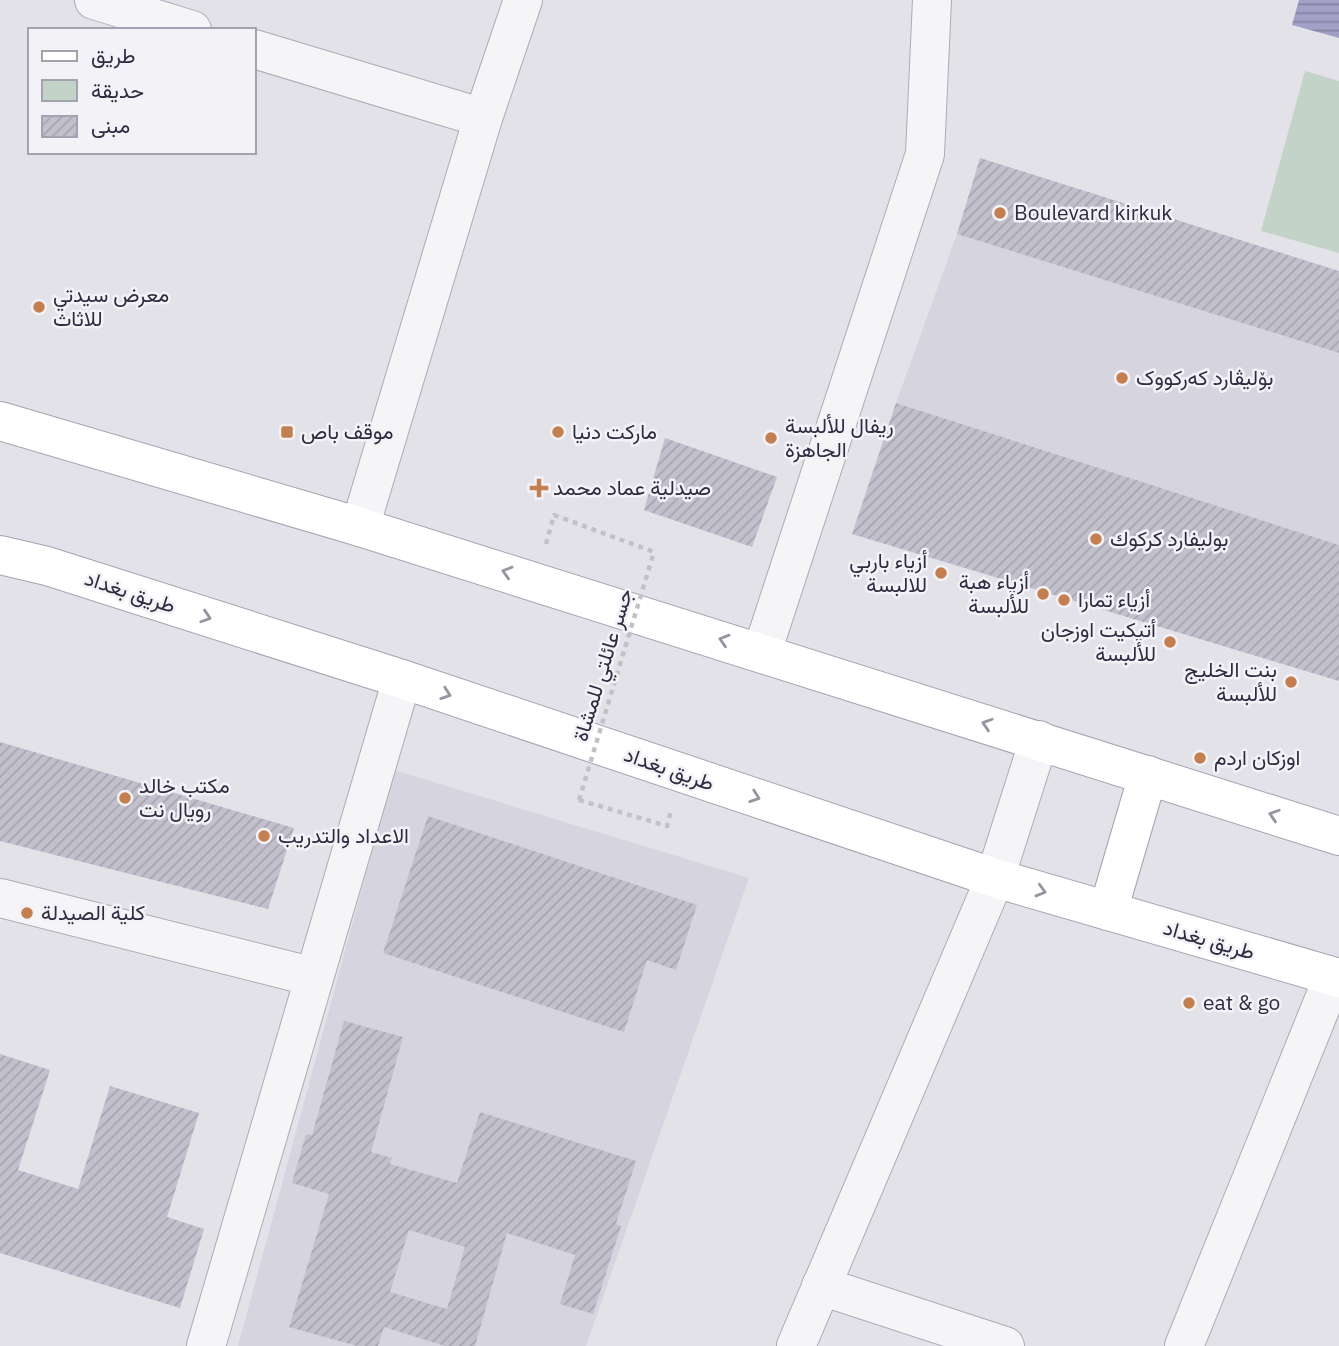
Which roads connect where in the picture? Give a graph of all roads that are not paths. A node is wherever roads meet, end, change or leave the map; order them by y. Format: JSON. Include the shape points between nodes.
{"nodes":[{"id":1,"x":94,"y":0,"type":"edge"},
{"id":2,"x":523,"y":0,"type":"edge"},
{"id":3,"x":932,"y":0,"type":"edge"},
{"id":4,"x":185,"y":28,"type":"edge"},
{"id":5,"x":256,"y":50,"type":"edge"},
{"id":6,"x":483,"y":118,"type":"junction"},
{"id":7,"x":0,"y":421,"type":"edge"},
{"id":8,"x":360,"y":527,"type":"junction"},
{"id":9,"x":0,"y":555,"type":"edge"},
{"id":10,"x":762,"y":652,"type":"junction"},
{"id":11,"x":402,"y":679,"type":"junction"},
{"id":12,"x":1039,"y":740,"type":"junction"},
{"id":13,"x":1148,"y":775,"type":"junction"},
{"id":14,"x":1339,"y":836,"type":"edge"},
{"id":15,"x":995,"y":878,"type":"junction"},
{"id":16,"x":0,"y":898,"type":"edge"},
{"id":17,"x":1108,"y":911,"type":"junction"},
{"id":18,"x":314,"y":977,"type":"junction"},
{"id":19,"x":1336,"y":977,"type":"edge"},
{"id":20,"x":821,"y":1286,"type":"junction"},
{"id":21,"x":206,"y":1346,"type":"edge"},
{"id":22,"x":796,"y":1346,"type":"edge"},
{"id":23,"x":1005,"y":1346,"type":"edge"},
{"id":24,"x":1184,"y":1346,"type":"edge"}],
"edges":[{"from":1,"to":4,"type":"street"},
{"from":2,"to":6,"type":"street"},
{"from":3,"to":10,"type":"street","via":[[925,155]]},
{"from":5,"to":6,"type":"street"},
{"from":6,"to":8,"type":"street"},
{"from":7,"to":8,"type":"main road"},
{"from":10,"to":8,"type":"main road","one_way":true},
{"from":9,"to":11,"type":"main road","name":"طريق بغداد","one_way":true},
{"from":12,"to":10,"type":"main road","one_way":true},
{"from":11,"to":15,"type":"main road","name":"طريق بغداد","one_way":true},
{"from":11,"to":18,"type":"street"},
{"from":12,"to":13,"type":"main road"},
{"from":12,"to":15,"type":"street"},
{"from":14,"to":13,"type":"main road","one_way":true},
{"from":13,"to":17,"type":"main road"},
{"from":15,"to":17,"type":"main road","name":"طريق بغداد","one_way":true},
{"from":15,"to":20,"type":"street"},
{"from":16,"to":18,"type":"street"},
{"from":17,"to":19,"type":"main road","name":"طريق بغداد"},
{"from":18,"to":21,"type":"street"},
{"from":19,"to":24,"type":"street"},
{"from":20,"to":22,"type":"street"},
{"from":20,"to":23,"type":"street"}]}
